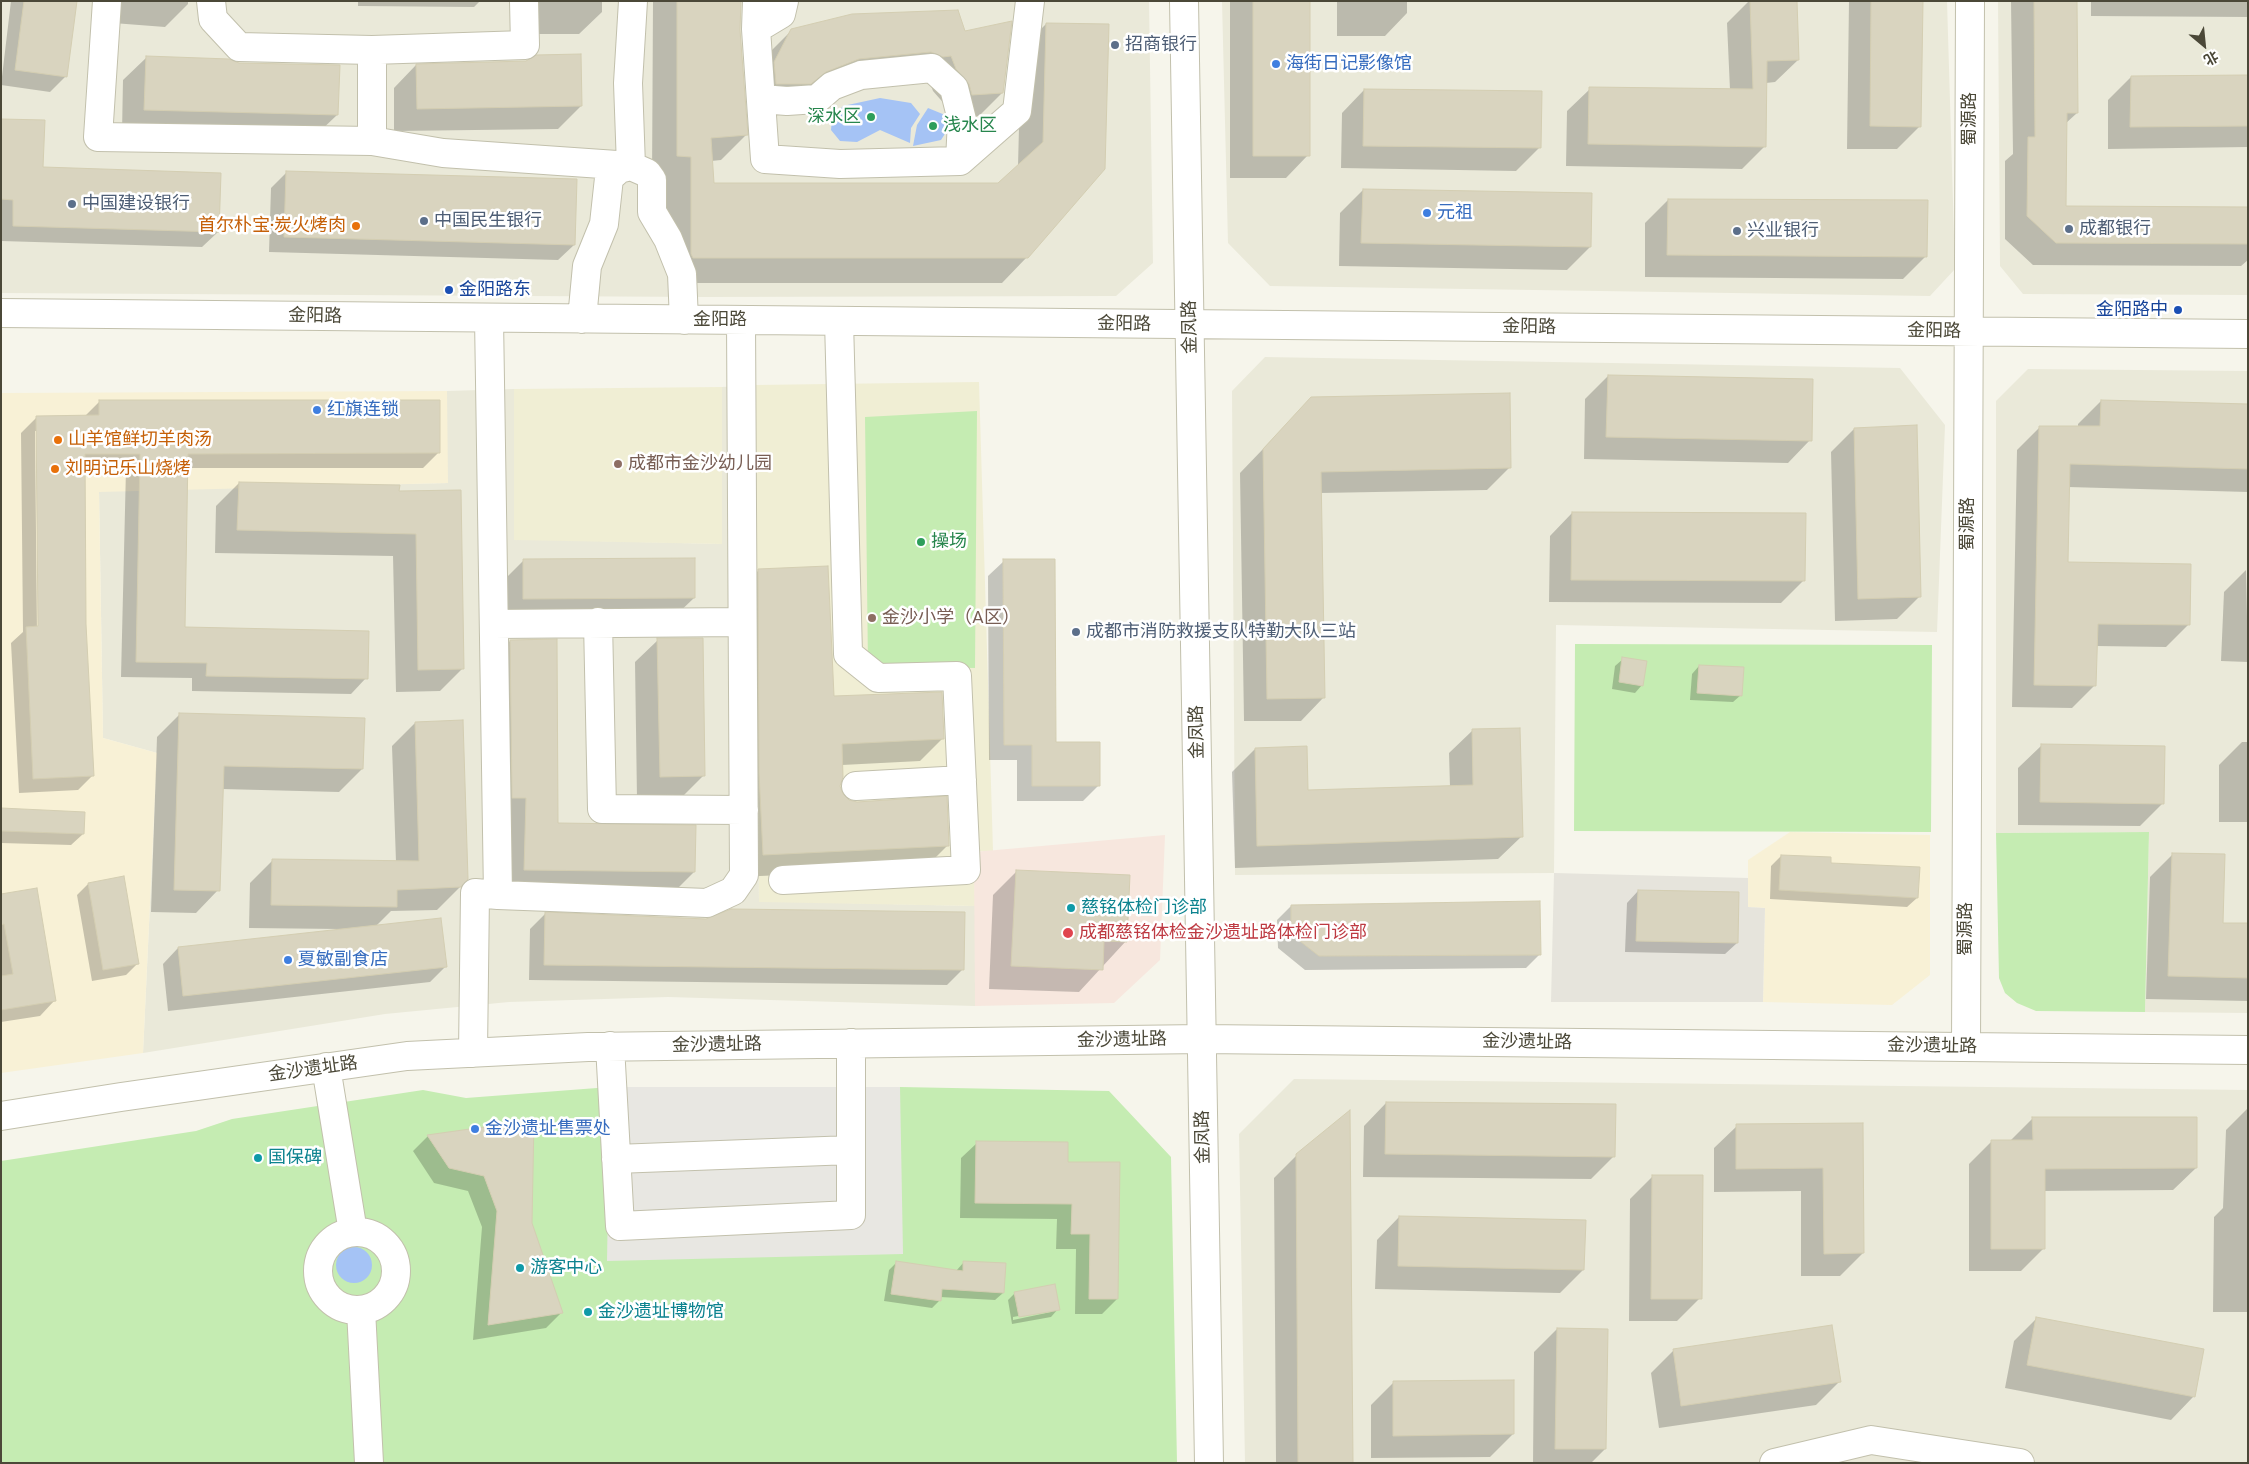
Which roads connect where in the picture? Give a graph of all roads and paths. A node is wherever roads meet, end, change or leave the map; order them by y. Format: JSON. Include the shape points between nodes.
{"nodes":[{"id":1,"x":107,"y":1,"type":"edge"},
{"id":2,"x":211,"y":1,"type":"edge"},
{"id":3,"x":524,"y":1,"type":"edge"},
{"id":4,"x":632,"y":1,"type":"edge"},
{"id":5,"x":757,"y":1,"type":"edge"},
{"id":6,"x":784,"y":1,"type":"edge"},
{"id":7,"x":1030,"y":1,"type":"edge"},
{"id":8,"x":1184,"y":1,"type":"edge"},
{"id":9,"x":1970,"y":1,"type":"edge"},
{"id":10,"x":756,"y":29,"type":"junction"},
{"id":11,"x":372,"y":50,"type":"junction"},
{"id":12,"x":761,"y":99,"type":"junction"},
{"id":13,"x":372,"y":141,"type":"junction"},
{"id":14,"x":960,"y":161,"type":"junction"},
{"id":15,"x":631,"y":166,"type":"junction"},
{"id":16,"x":1,"y":313,"type":"edge"},
{"id":17,"x":489,"y":318,"type":"junction"},
{"id":18,"x":582,"y":319,"type":"junction"},
{"id":19,"x":684,"y":320,"type":"junction"},
{"id":20,"x":741,"y":320,"type":"junction"},
{"id":21,"x":839,"y":321,"type":"junction"},
{"id":22,"x":1190,"y":324,"type":"junction"},
{"id":23,"x":1969,"y":331,"type":"junction"},
{"id":24,"x":2248,"y":334,"type":"edge"},
{"id":25,"x":598,"y":622,"type":"junction"},
{"id":26,"x":742,"y":622,"type":"junction"},
{"id":27,"x":494,"y":624,"type":"junction"},
{"id":28,"x":962,"y":780,"type":"junction"},
{"id":29,"x":856,"y":786,"type":"dead end"},
{"id":30,"x":744,"y":810,"type":"junction"},
{"id":31,"x":782,"y":880,"type":"dead end"},
{"id":32,"x":498,"y":895,"type":"junction"},
{"id":33,"x":1202,"y":1039,"type":"junction"},
{"id":34,"x":851,"y":1043,"type":"junction"},
{"id":35,"x":610,"y":1046,"type":"junction"},
{"id":36,"x":1966,"y":1046,"type":"junction"},
{"id":37,"x":2248,"y":1050,"type":"edge"},
{"id":38,"x":472,"y":1053,"type":"junction"},
{"id":39,"x":326,"y":1067,"type":"junction"},
{"id":40,"x":1,"y":1116,"type":"edge"},
{"id":41,"x":851,"y":1150,"type":"junction"},
{"id":42,"x":616,"y":1159,"type":"junction"},
{"id":43,"x":353,"y":1232,"type":"junction"},
{"id":44,"x":361,"y":1310,"type":"junction"},
{"id":45,"x":369,"y":1463,"type":"edge"},
{"id":46,"x":1209,"y":1463,"type":"edge"},
{"id":47,"x":1774,"y":1463,"type":"edge"},
{"id":48,"x":2020,"y":1463,"type":"edge"}],
"edges":[{"from":1,"to":13,"type":"street","via":[[98,137]]},
{"from":2,"to":11,"type":"street","via":[[213,19],[239,47]]},
{"from":3,"to":11,"type":"street","via":[[525,46]]},
{"from":4,"to":15,"type":"street","via":[[628,83]]},
{"from":5,"to":10,"type":"street"},
{"from":6,"to":10,"type":"street","via":[[781,14]]},
{"from":7,"to":14,"type":"street","via":[[1017,111]]},
{"from":8,"to":22,"type":"street","name":"金凤路"},
{"from":9,"to":23,"type":"street","name":"蜀源路"},
{"from":10,"to":12,"type":"street"},
{"from":11,"to":13,"type":"street"},
{"from":12,"to":14,"type":"street","via":[[764,159],[840,164]]},
{"from":12,"to":14,"type":"street","via":[[818,99],[832,86],[861,75],[932,68],[954,88],[962,120]]},
{"from":13,"to":15,"type":"street","via":[[443,153]]},
{"from":15,"to":18,"type":"street","via":[[619,169],[609,178],[604,224],[588,266]]},
{"from":15,"to":19,"type":"street","via":[[647,173],[652,180],[652,212],[682,274]]},
{"from":16,"to":17,"type":"street","name":"金阳路"},
{"from":17,"to":18,"type":"street","name":"金阳路"},
{"from":17,"to":27,"type":"street"},
{"from":18,"to":19,"type":"street","name":"金阳路"},
{"from":19,"to":20,"type":"street","name":"金阳路"},
{"from":20,"to":21,"type":"street","name":"金阳路"},
{"from":20,"to":26,"type":"street"},
{"from":21,"to":22,"type":"street","name":"金阳路"},
{"from":21,"to":28,"type":"street","via":[[848,654],[878,678],[957,676]]},
{"from":22,"to":23,"type":"street","name":"金阳路"},
{"from":22,"to":33,"type":"street","name":"金凤路"},
{"from":23,"to":24,"type":"street","name":"金阳路"},
{"from":23,"to":36,"type":"street","name":"蜀源路"},
{"from":25,"to":26,"type":"street"},
{"from":25,"to":27,"type":"street"},
{"from":25,"to":30,"type":"street","via":[[602,809]]},
{"from":26,"to":30,"type":"street"},
{"from":27,"to":32,"type":"street"},
{"from":28,"to":29,"type":"street"},
{"from":28,"to":31,"type":"street","via":[[966,870]]},
{"from":30,"to":32,"type":"street","via":[[744,876],[733,891],[706,903]]},
{"from":32,"to":38,"type":"street","via":[[475,893]]},
{"from":33,"to":34,"type":"street","name":"金沙遗址路"},
{"from":33,"to":36,"type":"street","name":"金沙遗址路"},
{"from":33,"to":46,"type":"street","name":"金凤路"},
{"from":34,"to":35,"type":"street","name":"金沙遗址路"},
{"from":34,"to":41,"type":"street"},
{"from":35,"to":38,"type":"street","name":"金沙遗址路"},
{"from":35,"to":42,"type":"street"},
{"from":36,"to":37,"type":"street","name":"金沙遗址路"},
{"from":38,"to":39,"type":"street","name":"金沙遗址路","via":[[407,1056]]},
{"from":39,"to":40,"type":"street","name":"金沙遗址路"},
{"from":39,"to":43,"type":"street"},
{"from":41,"to":42,"type":"street"},
{"from":41,"to":42,"type":"street","via":[[851,1215],[620,1226]]},
{"from":43,"to":44,"type":"street","via":[[367,1233],[379,1239],[395,1260],[396,1274],[385,1298]]},
{"from":43,"to":44,"type":"street","via":[[331,1242],[323,1251],[318,1275],[321,1287],[337,1305]]},
{"from":44,"to":45,"type":"street"},
{"from":47,"to":48,"type":"street","via":[[1871,1440]]}]}
